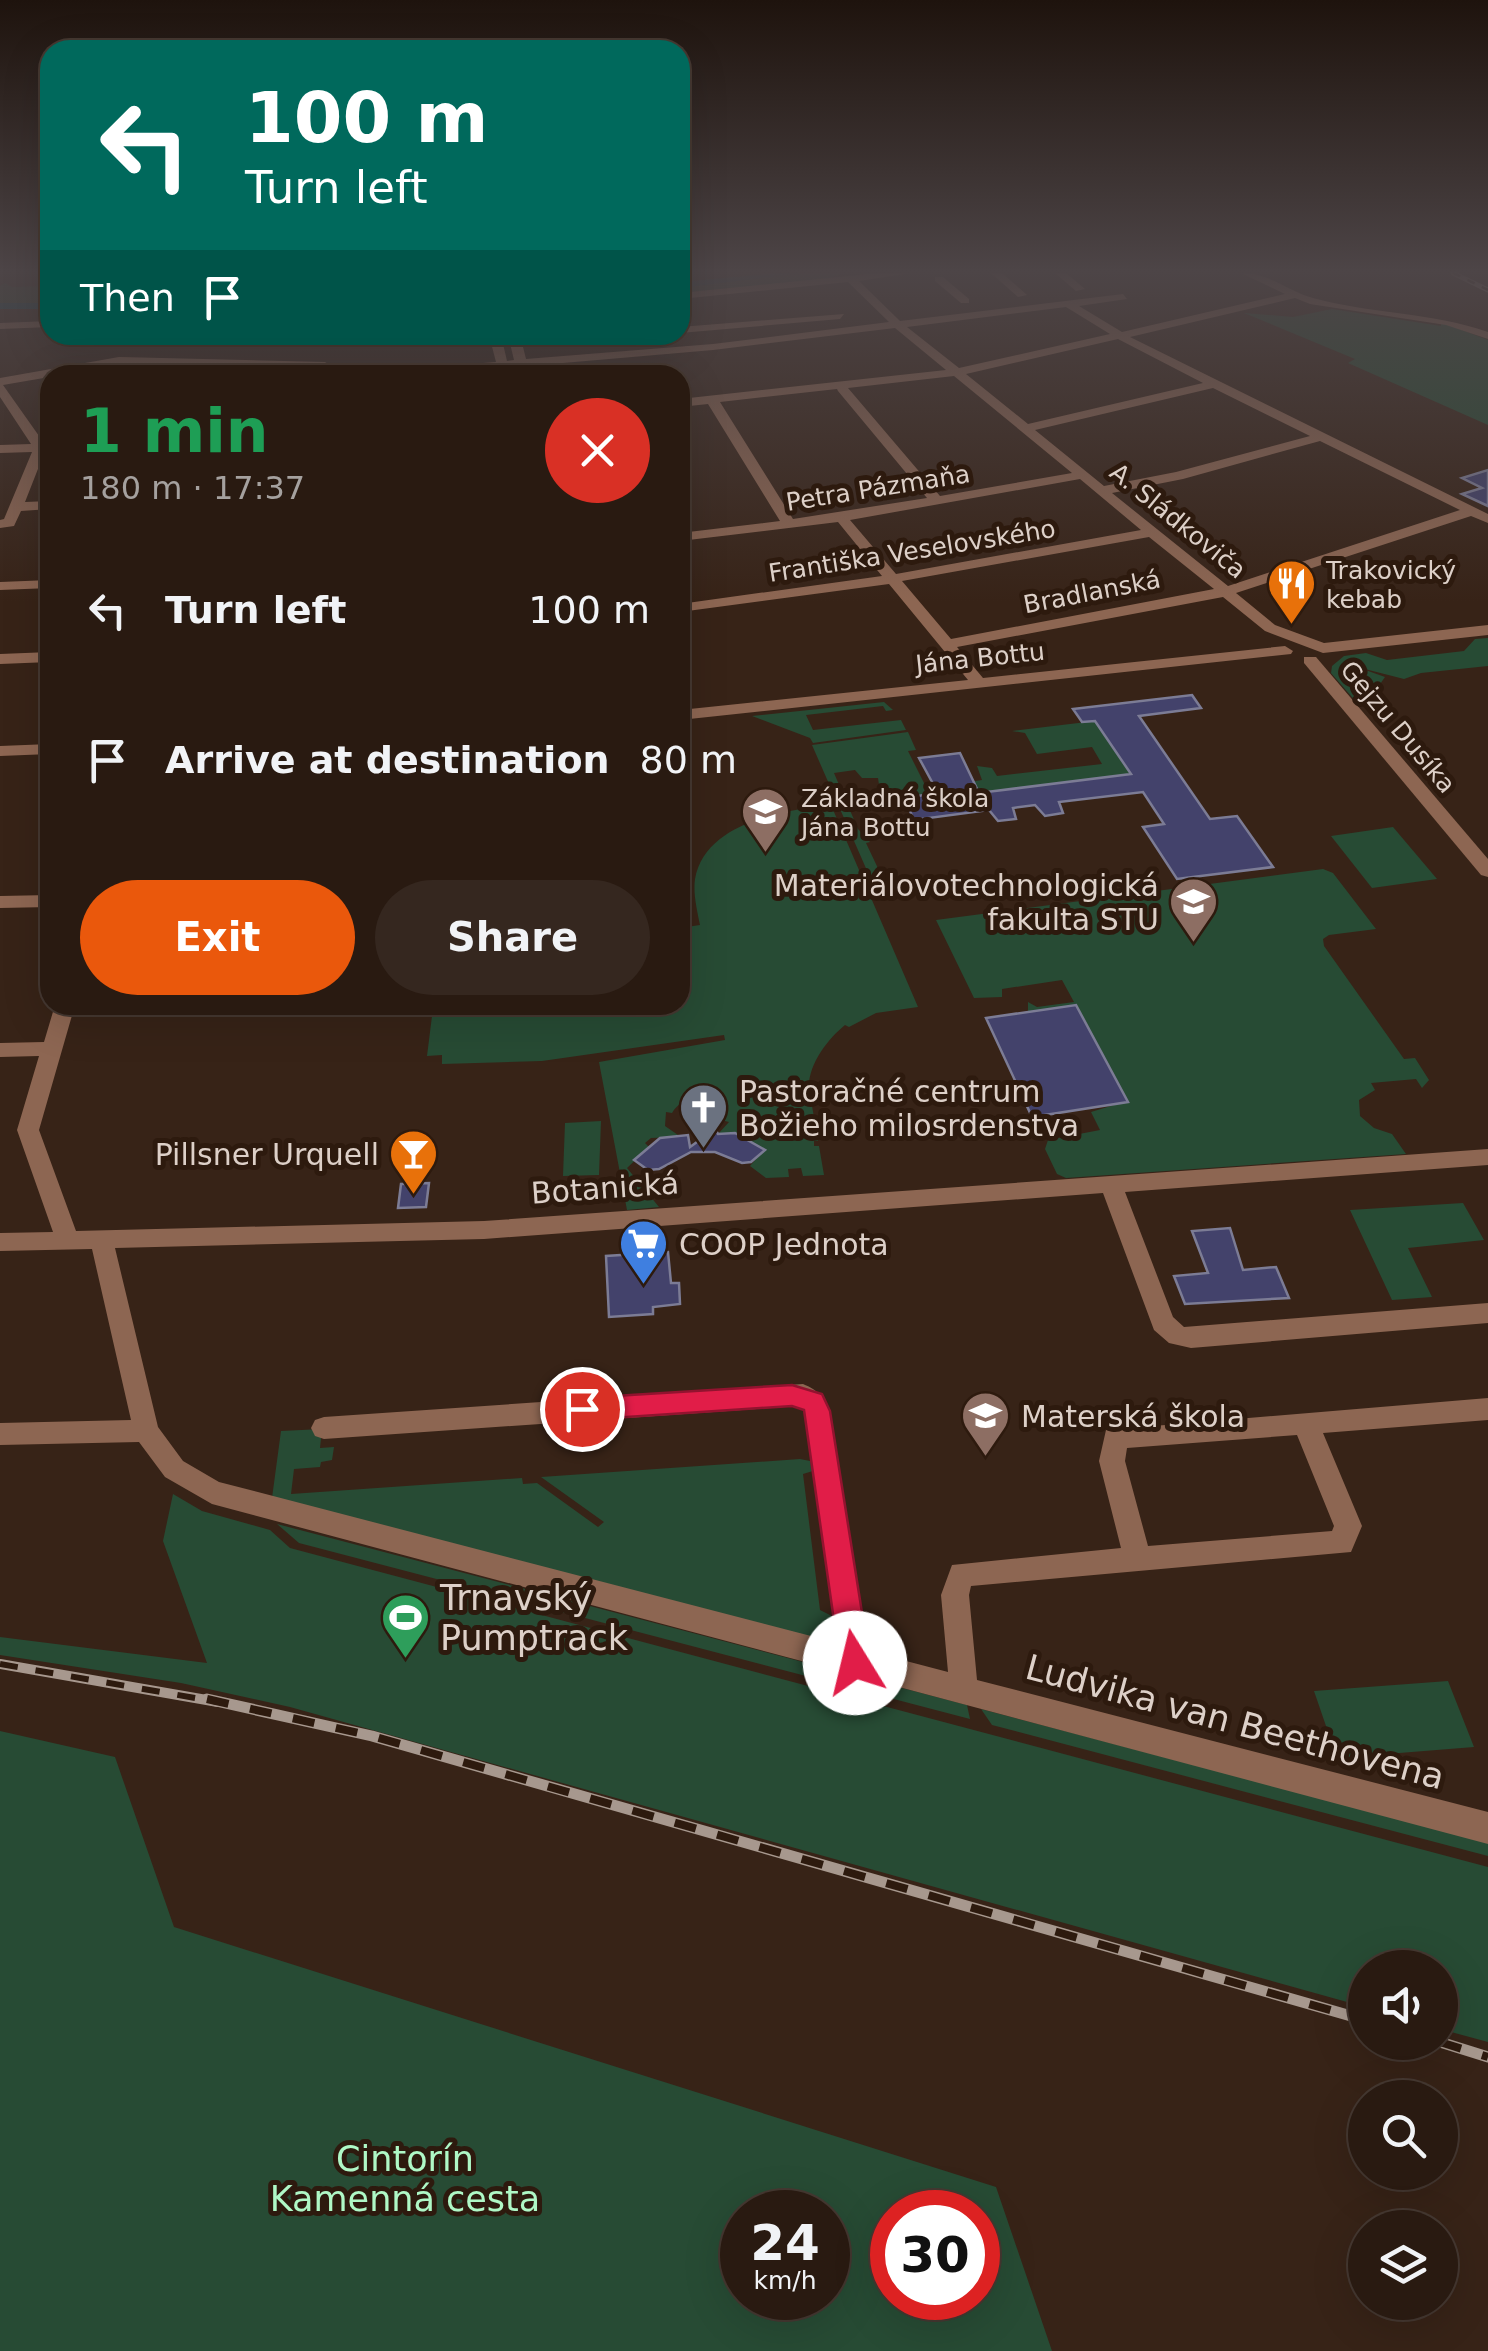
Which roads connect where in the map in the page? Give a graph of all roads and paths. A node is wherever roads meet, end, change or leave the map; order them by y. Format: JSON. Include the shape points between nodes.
{"nodes":[{"id":1,"x":880,"y":383,"type":"edge"},
{"id":2,"x":971,"y":383,"type":"edge"},
{"id":3,"x":1214,"y":384,"type":"joint"},
{"id":4,"x":0,"y":385,"type":"edge"},
{"id":5,"x":842,"y":388,"type":"junction"},
{"id":6,"x":712,"y":400,"type":"junction"},
{"id":7,"x":690,"y":403,"type":"edge"},
{"id":8,"x":1025,"y":429,"type":"junction"},
{"id":9,"x":1319,"y":437,"type":"junction"},
{"id":10,"x":40,"y":440,"type":"edge"},
{"id":11,"x":40,"y":447,"type":"edge"},
{"id":12,"x":0,"y":449,"type":"edge"},
{"id":13,"x":40,"y":457,"type":"edge"},
{"id":14,"x":1082,"y":475,"type":"junction"},
{"id":15,"x":1100,"y":491,"type":"junction"},
{"id":16,"x":938,"y":501,"type":"junction"},
{"id":17,"x":40,"y":506,"type":"edge"},
{"id":18,"x":16,"y":507,"type":"junction"},
{"id":19,"x":1472,"y":511,"type":"junction"},
{"id":20,"x":840,"y":516,"type":"junction"},
{"id":21,"x":1488,"y":519,"type":"edge"},
{"id":22,"x":0,"y":524,"type":"edge"},
{"id":23,"x":790,"y":526,"type":"junction"},
{"id":24,"x":1151,"y":532,"type":"junction"},
{"id":25,"x":690,"y":536,"type":"edge"},
{"id":26,"x":895,"y":580,"type":"junction"},
{"id":27,"x":40,"y":584,"type":"edge"},
{"id":28,"x":0,"y":586,"type":"edge"},
{"id":29,"x":1224,"y":592,"type":"junction"},
{"id":30,"x":690,"y":607,"type":"edge"},
{"id":31,"x":1488,"y":630,"type":"edge"},
{"id":32,"x":948,"y":644,"type":"junction"},
{"id":33,"x":1290,"y":646,"type":"junction"},
{"id":34,"x":1316,"y":654,"type":"junction"},
{"id":35,"x":40,"y":657,"type":"edge"},
{"id":36,"x":0,"y":659,"type":"edge"},
{"id":37,"x":980,"y":683,"type":"junction"},
{"id":38,"x":690,"y":715,"type":"edge"},
{"id":39,"x":40,"y":749,"type":"edge"},
{"id":40,"x":0,"y":751,"type":"edge"},
{"id":41,"x":1488,"y":871,"type":"edge"},
{"id":42,"x":40,"y":900,"type":"edge"},
{"id":43,"x":0,"y":902,"type":"edge"},
{"id":44,"x":63,"y":1015,"type":"edge"},
{"id":45,"x":52,"y":1049,"type":"junction"},
{"id":46,"x":0,"y":1050,"type":"edge"},
{"id":47,"x":1488,"y":1157,"type":"edge"},
{"id":48,"x":1111,"y":1184,"type":"junction"},
{"id":49,"x":0,"y":1242,"type":"edge"},
{"id":50,"x":102,"y":1242,"type":"junction"},
{"id":51,"x":69,"y":1243,"type":"junction"},
{"id":52,"x":1488,"y":1313,"type":"edge"},
{"id":53,"x":1488,"y":1409,"type":"edge"},
{"id":54,"x":1306,"y":1424,"type":"junction"},
{"id":55,"x":324,"y":1428,"type":"dead end"},
{"id":56,"x":146,"y":1431,"type":"junction"},
{"id":57,"x":0,"y":1434,"type":"edge"},
{"id":58,"x":1138,"y":1560,"type":"junction"},
{"id":59,"x":855,"y":1663,"type":"junction"},
{"id":60,"x":963,"y":1688,"type":"junction"},
{"id":61,"x":1488,"y":1828,"type":"edge"}],
"edges":[{"from":1,"to":5,"type":"street"},
{"from":2,"to":8,"type":"street","name":"A. Sládkoviča"},
{"from":3,"to":8,"type":"street"},
{"from":3,"to":9,"type":"street"},
{"from":4,"to":10,"type":"street"},
{"from":5,"to":6,"type":"street"},
{"from":5,"to":16,"type":"street"},
{"from":6,"to":7,"type":"street"},
{"from":6,"to":23,"type":"street"},
{"from":8,"to":14,"type":"street","name":"A. Sládkoviča"},
{"from":9,"to":15,"type":"street"},
{"from":9,"to":19,"type":"street"},
{"from":11,"to":12,"type":"street"},
{"from":13,"to":18,"type":"street"},
{"from":14,"to":15,"type":"street","name":"A. Sládkoviča"},
{"from":14,"to":16,"type":"street","name":"Petra Pázmaňa"},
{"from":15,"to":24,"type":"street","name":"A. Sládkoviča"},
{"from":16,"to":20,"type":"street","name":"Petra Pázmaňa"},
{"from":17,"to":18,"type":"street"},
{"from":18,"to":22,"type":"street","via":[[8,523]]},
{"from":19,"to":21,"type":"street"},
{"from":19,"to":29,"type":"street","name":"Bradlanská"},
{"from":20,"to":23,"type":"street","name":"Petra Pázmaňa"},
{"from":20,"to":26,"type":"street"},
{"from":23,"to":25,"type":"street","name":"Petra Pázmaňa"},
{"from":24,"to":26,"type":"street","name":"Františka Veselovského"},
{"from":24,"to":29,"type":"street","name":"A. Sládkoviča"},
{"from":26,"to":30,"type":"street","name":"Františka Veselovského"},
{"from":26,"to":32,"type":"street"},
{"from":27,"to":28,"type":"street"},
{"from":29,"to":32,"type":"street","name":"Bradlanská"},
{"from":29,"to":33,"type":"street","name":"A. Sládkoviča"},
{"from":31,"to":34,"type":"street"},
{"from":32,"to":37,"type":"street"},
{"from":33,"to":34,"type":"street"},
{"from":33,"to":37,"type":"street","name":"Jána Bottu"},
{"from":34,"to":41,"type":"street","name":"Gejzu Dusíka"},
{"from":35,"to":36,"type":"street"},
{"from":37,"to":38,"type":"street","name":"Jána Bottu"},
{"from":39,"to":40,"type":"street"},
{"from":42,"to":43,"type":"street"},
{"from":44,"to":45,"type":"street"},
{"from":45,"to":46,"type":"street"},
{"from":45,"to":51,"type":"street","via":[[28,1130]]},
{"from":47,"to":48,"type":"street","name":"Botanická"},
{"from":48,"to":50,"type":"street","name":"Botanická","via":[[484,1230]]},
{"from":48,"to":52,"type":"street","via":[[1163,1323],[1178,1336]]},
{"from":49,"to":51,"type":"street","name":"Botanická"},
{"from":50,"to":51,"type":"street","name":"Botanická"},
{"from":50,"to":56,"type":"street","name":"Ludvika van Beethovena"},
{"from":53,"to":54,"type":"street"},
{"from":54,"to":58,"type":"street","via":[[1115,1438],[1112,1462]]},
{"from":54,"to":58,"type":"street","via":[[1348,1526],[1341,1542]]},
{"from":55,"to":59,"type":"street","via":[[803,1396],[818,1411]]},
{"from":56,"to":57,"type":"street"},
{"from":56,"to":59,"type":"street","name":"Ludvika van Beethovena","via":[[191,1482],[236,1500]]},
{"from":58,"to":60,"type":"street","via":[[962,1574],[954,1596]]},
{"from":59,"to":60,"type":"street","name":"Ludvika van Beethovena"},
{"from":60,"to":61,"type":"street","name":"Ludvika van Beethovena"}]}
